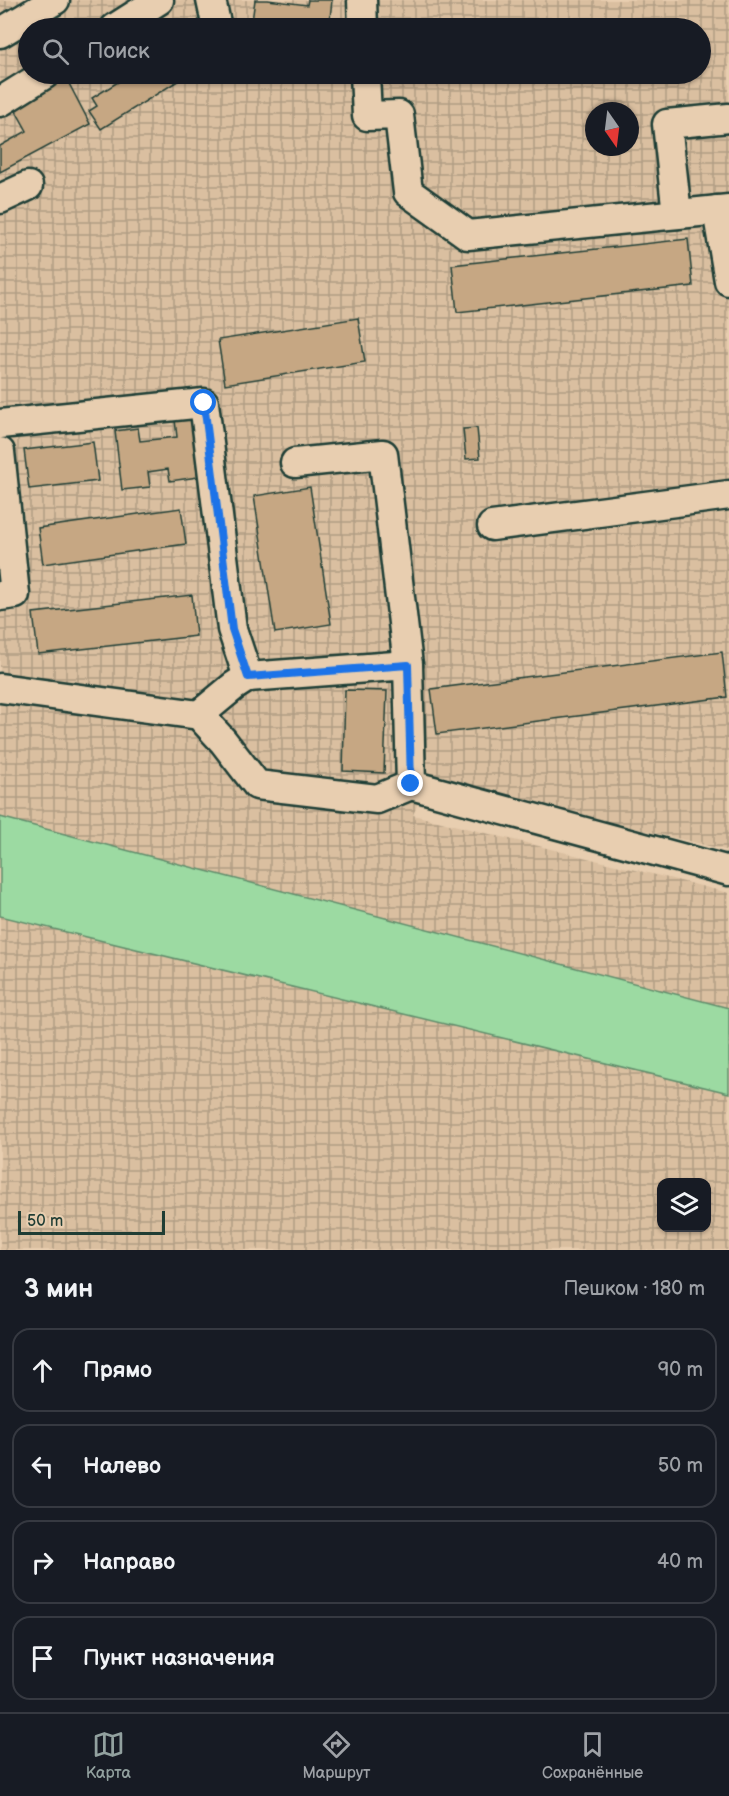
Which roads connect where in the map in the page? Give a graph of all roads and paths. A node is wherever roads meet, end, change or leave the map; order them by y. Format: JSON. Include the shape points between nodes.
{"nodes":[{"id":1,"x":56,"y":0,"type":"edge"},
{"id":2,"x":159,"y":0,"type":"edge"},
{"id":3,"x":211,"y":0,"type":"edge"},
{"id":4,"x":362,"y":0,"type":"edge"},
{"id":5,"x":25,"y":18,"type":"edge"},
{"id":6,"x":131,"y":18,"type":"edge"},
{"id":7,"x":215,"y":18,"type":"edge"},
{"id":8,"x":363,"y":18,"type":"edge"},
{"id":9,"x":18,"y":22,"type":"edge"},
{"id":10,"x":0,"y":33,"type":"edge"},
{"id":11,"x":29,"y":84,"type":"edge"},
{"id":12,"x":365,"y":84,"type":"edge"},
{"id":13,"x":0,"y":102,"type":"edge"},
{"id":14,"x":729,"y":118,"type":"edge"},
{"id":15,"x":28,"y":186,"type":"dead end"},
{"id":16,"x":0,"y":199,"type":"edge"},
{"id":17,"x":723,"y":210,"type":"edge"},
{"id":18,"x":677,"y":214,"type":"junction"},
{"id":19,"x":729,"y":281,"type":"edge"},
{"id":20,"x":0,"y":424,"type":"edge"},
{"id":21,"x":0,"y":452,"type":"edge"},
{"id":22,"x":295,"y":463,"type":"dead end"},
{"id":23,"x":729,"y":495,"type":"edge"},
{"id":24,"x":492,"y":526,"type":"dead end"},
{"id":25,"x":0,"y":596,"type":"edge"},
{"id":26,"x":408,"y":665,"type":"junction"},
{"id":27,"x":248,"y":677,"type":"junction"},
{"id":28,"x":0,"y":688,"type":"edge"},
{"id":29,"x":199,"y":715,"type":"junction"},
{"id":30,"x":411,"y":784,"type":"junction"},
{"id":31,"x":729,"y":871,"type":"edge"}],
"edges":[{"from":1,"to":5,"type":"lane"},
{"from":2,"to":6,"type":"lane"},
{"from":3,"to":7,"type":"lane"},
{"from":4,"to":8,"type":"lane"},
{"from":9,"to":10,"type":"lane"},
{"from":11,"to":13,"type":"lane"},
{"from":12,"to":18,"type":"lane","via":[[367,116],[399,115],[408,192],[468,235]]},
{"from":14,"to":18,"type":"lane","via":[[667,124]]},
{"from":15,"to":16,"type":"lane"},
{"from":17,"to":18,"type":"lane"},
{"from":17,"to":19,"type":"lane"},
{"from":20,"to":27,"type":"lane","via":[[204,403],[232,629]]},
{"from":21,"to":25,"type":"lane","via":[[15,594]]},
{"from":22,"to":26,"type":"lane","via":[[383,454]]},
{"from":23,"to":24,"type":"lane"},
{"from":26,"to":27,"type":"lane"},
{"from":26,"to":30,"type":"lane"},
{"from":27,"to":29,"type":"lane"},
{"from":28,"to":29,"type":"lane"},
{"from":29,"to":30,"type":"lane","via":[[257,785],[377,799]]},
{"from":30,"to":31,"type":"lane"}]}
